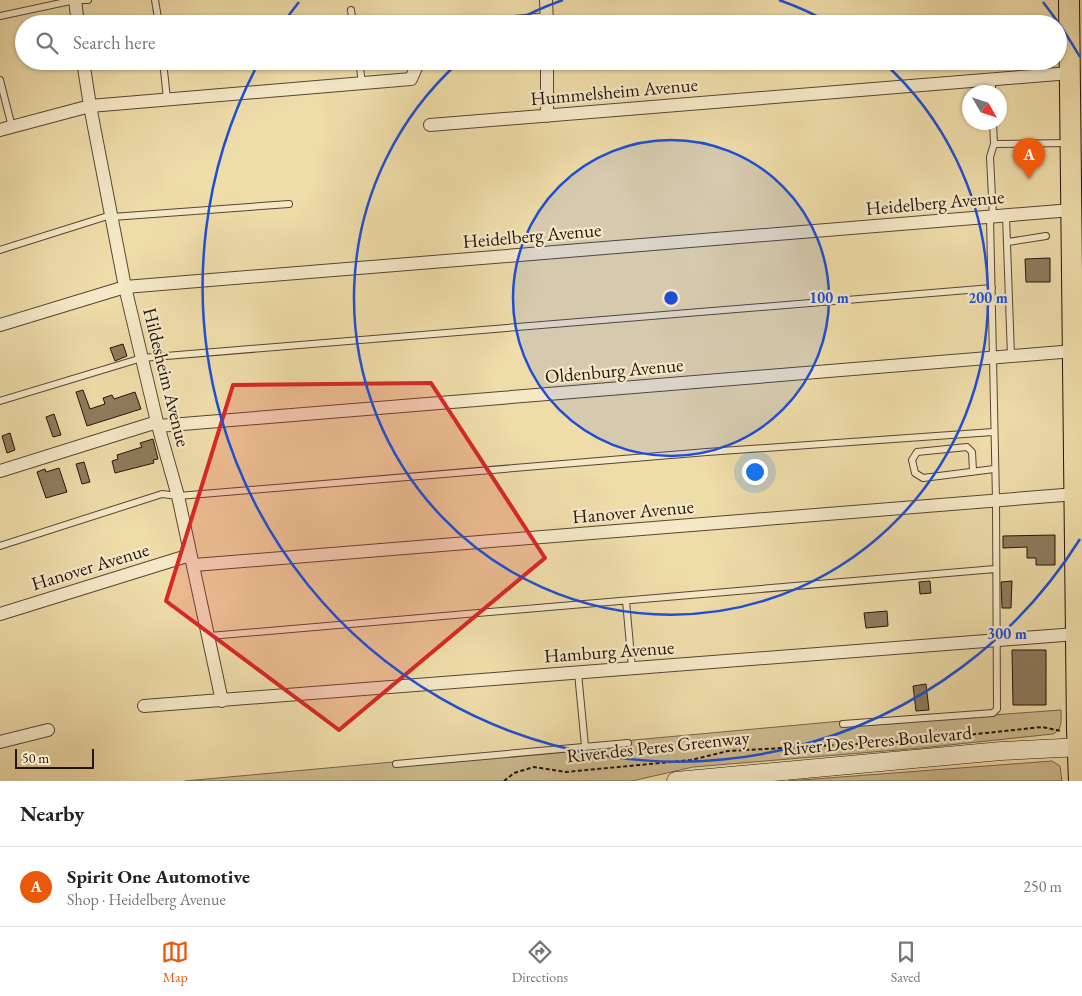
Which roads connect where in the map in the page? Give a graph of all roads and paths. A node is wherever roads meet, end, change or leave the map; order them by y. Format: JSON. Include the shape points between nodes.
{"nodes":[{"id":1,"x":75,"y":0,"type":"edge"},
{"id":2,"x":88,"y":0,"type":"edge"},
{"id":3,"x":156,"y":0,"type":"edge"},
{"id":4,"x":546,"y":0,"type":"edge"},
{"id":5,"x":1069,"y":0,"type":"edge"},
{"id":6,"x":351,"y":10,"type":"dead end"},
{"id":7,"x":77,"y":15,"type":"edge"},
{"id":8,"x":158,"y":15,"type":"edge"},
{"id":9,"x":352,"y":15,"type":"edge"},
{"id":10,"x":547,"y":15,"type":"edge"},
{"id":11,"x":0,"y":16,"type":"edge"},
{"id":12,"x":85,"y":70,"type":"edge"},
{"id":13,"x":164,"y":70,"type":"edge"},
{"id":14,"x":360,"y":70,"type":"edge"},
{"id":15,"x":415,"y":70,"type":"edge"},
{"id":16,"x":547,"y":70,"type":"edge"},
{"id":17,"x":1070,"y":74,"type":"junction"},
{"id":18,"x":0,"y":80,"type":"edge"},
{"id":19,"x":362,"y":83,"type":"junction"},
{"id":20,"x":998,"y":85,"type":"edge"},
{"id":21,"x":962,"y":88,"type":"edge"},
{"id":22,"x":167,"y":99,"type":"junction"},
{"id":23,"x":90,"y":106,"type":"junction"},
{"id":24,"x":547,"y":116,"type":"junction"},
{"id":25,"x":430,"y":125,"type":"dead end"},
{"id":26,"x":6,"y":129,"type":"edge"},
{"id":27,"x":993,"y":130,"type":"edge"},
{"id":28,"x":1071,"y":143,"type":"junction"},
{"id":29,"x":994,"y":144,"type":"junction"},
{"id":30,"x":289,"y":204,"type":"dead end"},
{"id":31,"x":1072,"y":210,"type":"junction"},
{"id":32,"x":112,"y":216,"type":"junction"},
{"id":33,"x":997,"y":216,"type":"junction"},
{"id":34,"x":1046,"y":236,"type":"dead end"},
{"id":35,"x":1008,"y":242,"type":"junction"},
{"id":36,"x":0,"y":250,"type":"edge"},
{"id":37,"x":125,"y":287,"type":"junction"},
{"id":38,"x":992,"y":288,"type":"junction"},
{"id":39,"x":1078,"y":292,"type":"edge"},
{"id":40,"x":0,"y":325,"type":"edge"},
{"id":41,"x":1074,"y":351,"type":"junction"},
{"id":42,"x":1011,"y":356,"type":"junction"},
{"id":43,"x":142,"y":358,"type":"junction"},
{"id":44,"x":992,"y":358,"type":"junction"},
{"id":45,"x":0,"y":401,"type":"edge"},
{"id":46,"x":157,"y":424,"type":"junction"},
{"id":47,"x":993,"y":432,"type":"junction"},
{"id":48,"x":994,"y":469,"type":"junction"},
{"id":49,"x":0,"y":471,"type":"edge"},
{"id":50,"x":973,"y":472,"type":"junction"},
{"id":51,"x":1076,"y":494,"type":"junction"},
{"id":52,"x":178,"y":496,"type":"junction"},
{"id":53,"x":996,"y":500,"type":"junction"},
{"id":54,"x":0,"y":546,"type":"edge"},
{"id":55,"x":192,"y":560,"type":"junction"},
{"id":56,"x":995,"y":569,"type":"junction"},
{"id":57,"x":626,"y":601,"type":"junction"},
{"id":58,"x":0,"y":614,"type":"edge"},
{"id":59,"x":1076,"y":634,"type":"junction"},
{"id":60,"x":209,"y":636,"type":"junction"},
{"id":61,"x":996,"y":640,"type":"junction"},
{"id":62,"x":632,"y":668,"type":"junction"},
{"id":63,"x":578,"y":673,"type":"junction"},
{"id":64,"x":222,"y":701,"type":"junction"},
{"id":65,"x":144,"y":706,"type":"dead end"},
{"id":66,"x":843,"y":724,"type":"dead end"},
{"id":67,"x":48,"y":730,"type":"dead end"},
{"id":68,"x":1058,"y":732,"type":"dead end"},
{"id":69,"x":0,"y":742,"type":"edge"},
{"id":70,"x":628,"y":743,"type":"dead end"},
{"id":71,"x":585,"y":746,"type":"junction"},
{"id":72,"x":1080,"y":747,"type":"edge"},
{"id":73,"x":396,"y":764,"type":"dead end"},
{"id":74,"x":504,"y":781,"type":"edge"},
{"id":75,"x":676,"y":781,"type":"edge"},
{"id":76,"x":1079,"y":781,"type":"edge"}],
"edges":[{"from":1,"to":2,"type":"lane"},
{"from":1,"to":7,"type":"street"},
{"from":1,"to":11,"type":"lane"},
{"from":3,"to":8,"type":"lane"},
{"from":4,"to":10,"type":"street"},
{"from":5,"to":17,"type":"main road"},
{"from":6,"to":9,"type":"lane"},
{"from":12,"to":23,"type":"street","name":"Hildesheim Avenue"},
{"from":13,"to":22,"type":"lane"},
{"from":14,"to":19,"type":"lane"},
{"from":15,"to":19,"type":"street","via":[[411,79]]},
{"from":16,"to":24,"type":"street"},
{"from":17,"to":20,"type":"street","name":"Hummelsheim Avenue"},
{"from":17,"to":28,"type":"main road"},
{"from":18,"to":26,"type":"lane"},
{"from":19,"to":22,"type":"street"},
{"from":21,"to":24,"type":"street","name":"Hummelsheim Avenue"},
{"from":22,"to":23,"type":"street"},
{"from":23,"to":26,"type":"street"},
{"from":23,"to":32,"type":"street","name":"Hildesheim Avenue"},
{"from":24,"to":25,"type":"street","name":"Hummelsheim Avenue"},
{"from":27,"to":29,"type":"lane"},
{"from":28,"to":29,"type":"lane"},
{"from":28,"to":31,"type":"main road"},
{"from":29,"to":33,"type":"lane","via":[[990,157]]},
{"from":30,"to":32,"type":"lane"},
{"from":31,"to":33,"type":"street","name":"Heidelberg Avenue"},
{"from":31,"to":39,"type":"main road"},
{"from":32,"to":36,"type":"lane"},
{"from":32,"to":37,"type":"street","name":"Hildesheim Avenue"},
{"from":33,"to":35,"type":"lane"},
{"from":33,"to":37,"type":"street","name":"Heidelberg Avenue"},
{"from":33,"to":38,"type":"lane"},
{"from":34,"to":35,"type":"lane"},
{"from":35,"to":42,"type":"lane"},
{"from":37,"to":40,"type":"street","name":"Heidelberg Avenue"},
{"from":37,"to":43,"type":"street","name":"Hildesheim Avenue"},
{"from":38,"to":43,"type":"lane"},
{"from":38,"to":44,"type":"lane"},
{"from":39,"to":41,"type":"main road"},
{"from":41,"to":42,"type":"street","name":"Oldenburg Avenue"},
{"from":41,"to":51,"type":"main road"},
{"from":42,"to":44,"type":"street","name":"Oldenburg Avenue"},
{"from":43,"to":45,"type":"lane"},
{"from":43,"to":46,"type":"street","name":"Hildesheim Avenue"},
{"from":44,"to":46,"type":"street","name":"Oldenburg Avenue"},
{"from":44,"to":47,"type":"lane"},
{"from":46,"to":49,"type":"street","name":"Oldenburg Avenue"},
{"from":46,"to":52,"type":"street","name":"Hildesheim Avenue"},
{"from":47,"to":48,"type":"lane"},
{"from":47,"to":52,"type":"lane"},
{"from":48,"to":50,"type":"lane"},
{"from":48,"to":53,"type":"lane"},
{"from":50,"to":50,"type":"lane","via":[[922,478],[915,473],[912,460],[917,452],[967,447],[972,452]]},
{"from":51,"to":53,"type":"street","name":"Hanover Avenue"},
{"from":51,"to":59,"type":"main road"},
{"from":52,"to":54,"type":"lane","via":[[162,494]]},
{"from":52,"to":55,"type":"street","name":"Hildesheim Avenue"},
{"from":53,"to":55,"type":"street","name":"Hanover Avenue"},
{"from":53,"to":56,"type":"lane"},
{"from":55,"to":58,"type":"street","name":"Hanover Avenue"},
{"from":55,"to":60,"type":"street","name":"Hildesheim Avenue"},
{"from":56,"to":57,"type":"lane"},
{"from":56,"to":61,"type":"lane"},
{"from":57,"to":60,"type":"lane"},
{"from":57,"to":62,"type":"lane"},
{"from":59,"to":61,"type":"street","name":"Hamburg Avenue"},
{"from":59,"to":72,"type":"main road"},
{"from":60,"to":64,"type":"street","name":"Hildesheim Avenue"},
{"from":61,"to":62,"type":"street","name":"Hamburg Avenue"},
{"from":61,"to":66,"type":"lane","via":[[997,709],[993,713]]},
{"from":62,"to":63,"type":"street","name":"Hamburg Avenue"},
{"from":63,"to":64,"type":"street","name":"Hamburg Avenue"},
{"from":63,"to":71,"type":"lane"},
{"from":64,"to":65,"type":"street","name":"Hamburg Avenue"},
{"from":67,"to":69,"type":"street"},
{"from":68,"to":74,"type":"path","name":"River des Peres Greenway","via":[[1042,727],[911,741],[728,751],[690,760],[566,772],[534,767],[514,772]]},
{"from":70,"to":71,"type":"lane"},
{"from":71,"to":73,"type":"lane"},
{"from":72,"to":75,"type":"main road","name":"River Des Peres Boulevard","via":[[1001,751]]},
{"from":72,"to":76,"type":"main road"}]}
